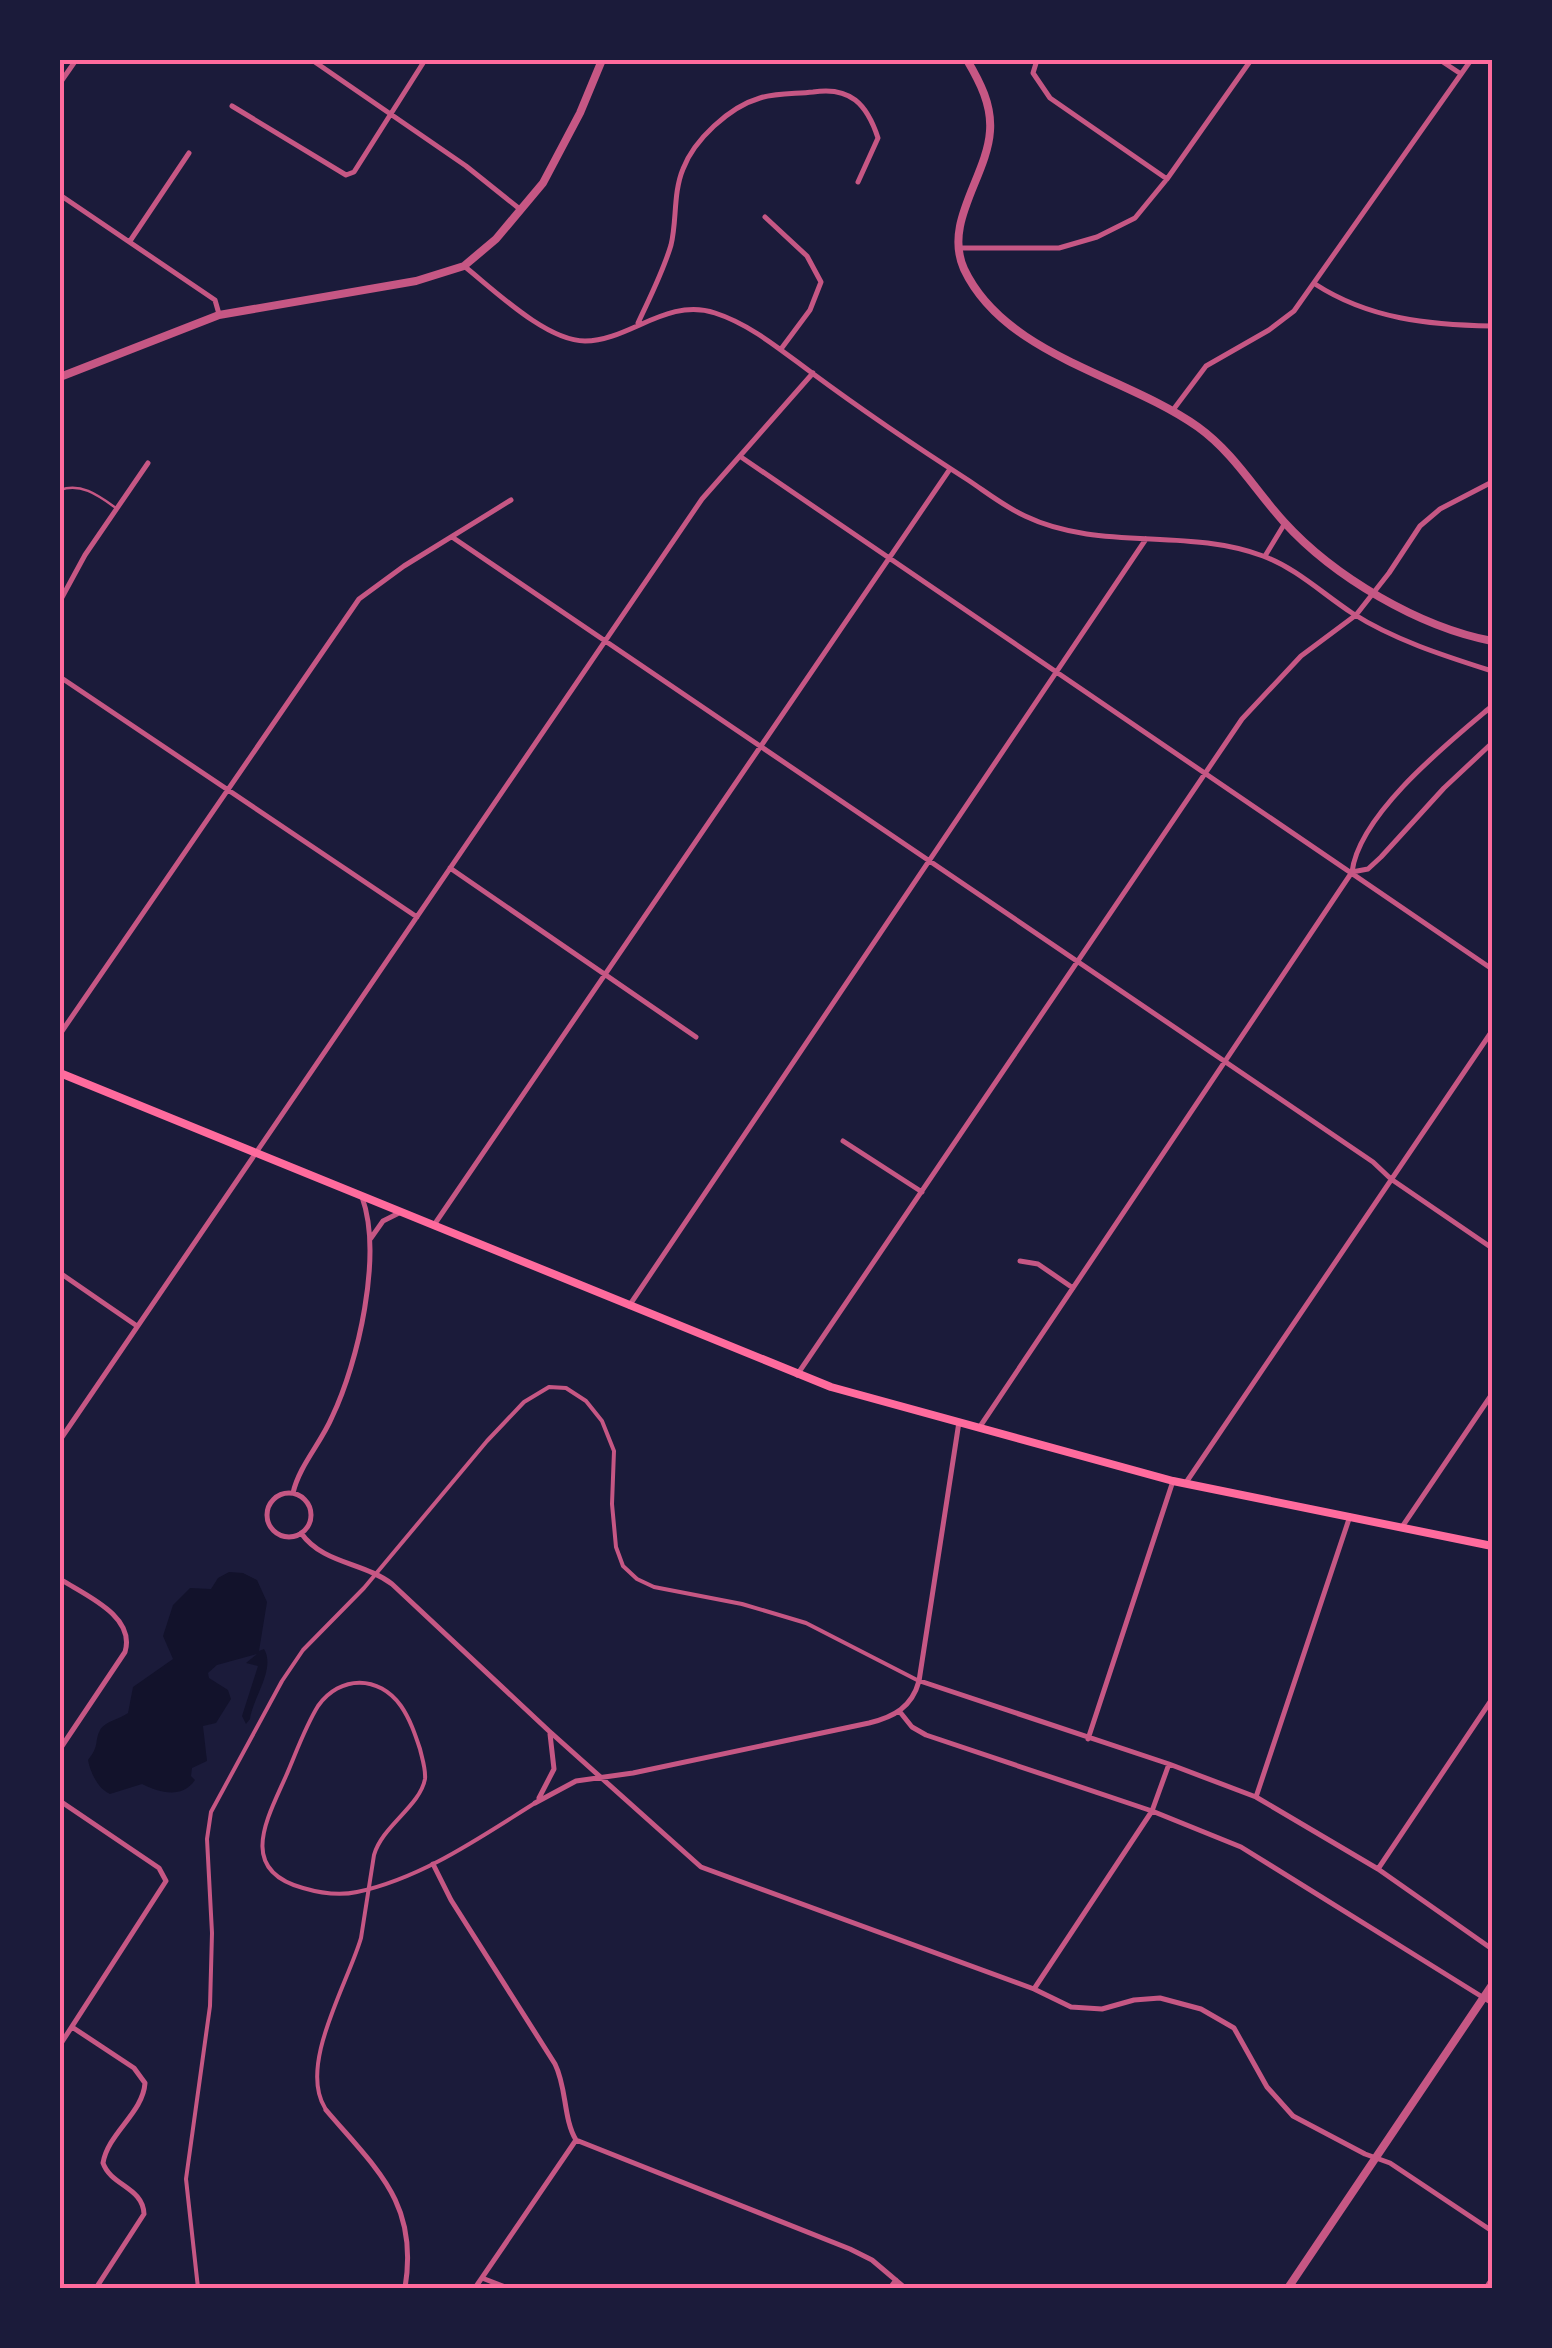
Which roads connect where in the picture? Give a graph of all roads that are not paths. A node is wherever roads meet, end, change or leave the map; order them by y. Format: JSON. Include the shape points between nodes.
{"nodes":[{"id":1,"x":76,"y":60,"type":"edge"},
{"id":2,"x":312,"y":60,"type":"edge"},
{"id":3,"x":425,"y":60,"type":"edge"},
{"id":4,"x":602,"y":60,"type":"edge"},
{"id":5,"x":967,"y":60,"type":"edge"},
{"id":6,"x":1038,"y":60,"type":"edge"},
{"id":7,"x":1251,"y":60,"type":"edge"},
{"id":8,"x":1440,"y":60,"type":"edge"},
{"id":9,"x":1471,"y":60,"type":"edge"},
{"id":10,"x":1460,"y":74,"type":"junction"},
{"id":11,"x":60,"y":83,"type":"edge"},
{"id":12,"x":232,"y":106,"type":"dead end"},
{"id":13,"x":392,"y":114,"type":"junction"},
{"id":14,"x":189,"y":154,"type":"dead end"},
{"id":15,"x":1167,"y":179,"type":"junction"},
{"id":16,"x":858,"y":182,"type":"dead end"},
{"id":17,"x":60,"y":195,"type":"edge"},
{"id":18,"x":522,"y":210,"type":"junction"},
{"id":19,"x":765,"y":217,"type":"dead end"},
{"id":20,"x":130,"y":241,"type":"junction"},
{"id":21,"x":959,"y":248,"type":"junction"},
{"id":22,"x":464,"y":266,"type":"junction"},
{"id":23,"x":1315,"y":284,"type":"junction"},
{"id":24,"x":219,"y":315,"type":"junction"},
{"id":25,"x":638,"y":323,"type":"junction"},
{"id":26,"x":1492,"y":326,"type":"edge"},
{"id":27,"x":781,"y":349,"type":"junction"},
{"id":28,"x":813,"y":374,"type":"junction"},
{"id":29,"x":60,"y":377,"type":"edge"},
{"id":30,"x":1173,"y":410,"type":"junction"},
{"id":31,"x":741,"y":457,"type":"junction"},
{"id":32,"x":148,"y":463,"type":"dead end"},
{"id":33,"x":950,"y":469,"type":"junction"},
{"id":34,"x":1492,"y":482,"type":"edge"},
{"id":35,"x":60,"y":490,"type":"edge"},
{"id":36,"x":511,"y":500,"type":"dead end"},
{"id":37,"x":117,"y":508,"type":"junction"},
{"id":38,"x":1284,"y":523,"type":"junction"},
{"id":39,"x":452,"y":536,"type":"junction"},
{"id":40,"x":1146,"y":539,"type":"junction"},
{"id":41,"x":1264,"y":556,"type":"junction"},
{"id":42,"x":888,"y":560,"type":"junction"},
{"id":43,"x":1373,"y":593,"type":"junction"},
{"id":44,"x":60,"y":600,"type":"edge"},
{"id":45,"x":1356,"y":615,"type":"junction"},
{"id":46,"x":1492,"y":640,"type":"edge"},
{"id":47,"x":605,"y":642,"type":"junction"},
{"id":48,"x":1492,"y":671,"type":"edge"},
{"id":49,"x":1057,"y":674,"type":"junction"},
{"id":50,"x":60,"y":677,"type":"edge"},
{"id":51,"x":1492,"y":706,"type":"edge"},
{"id":52,"x":1492,"y":743,"type":"edge"},
{"id":53,"x":760,"y":747,"type":"junction"},
{"id":54,"x":1204,"y":772,"type":"junction"},
{"id":55,"x":227,"y":790,"type":"junction"},
{"id":56,"x":927,"y":860,"type":"junction"},
{"id":57,"x":450,"y":868,"type":"junction"},
{"id":58,"x":1352,"y":872,"type":"junction"},
{"id":59,"x":417,"y":917,"type":"junction"},
{"id":60,"x":1076,"y":962,"type":"junction"},
{"id":61,"x":1492,"y":969,"type":"edge"},
{"id":62,"x":605,"y":974,"type":"junction"},
{"id":63,"x":1492,"y":1031,"type":"edge"},
{"id":64,"x":60,"y":1034,"type":"edge"},
{"id":65,"x":696,"y":1036,"type":"dead end"},
{"id":66,"x":1224,"y":1063,"type":"junction"},
{"id":67,"x":60,"y":1074,"type":"edge"},
{"id":68,"x":843,"y":1141,"type":"dead end"},
{"id":69,"x":256,"y":1151,"type":"junction"},
{"id":70,"x":1391,"y":1180,"type":"junction"},
{"id":71,"x":922,"y":1192,"type":"junction"},
{"id":72,"x":361,"y":1194,"type":"junction"},
{"id":73,"x":404,"y":1212,"type":"junction"},
{"id":74,"x":434,"y":1225,"type":"junction"},
{"id":75,"x":368,"y":1245,"type":"junction"},
{"id":76,"x":1492,"y":1248,"type":"edge"},
{"id":77,"x":1020,"y":1262,"type":"dead end"},
{"id":78,"x":60,"y":1273,"type":"edge"},
{"id":79,"x":1073,"y":1288,"type":"junction"},
{"id":80,"x":629,"y":1306,"type":"junction"},
{"id":81,"x":138,"y":1326,"type":"junction"},
{"id":82,"x":797,"y":1375,"type":"junction"},
{"id":83,"x":1492,"y":1394,"type":"edge"},
{"id":84,"x":959,"y":1422,"type":"junction"},
{"id":85,"x":979,"y":1428,"type":"junction"},
{"id":86,"x":60,"y":1440,"type":"edge"},
{"id":87,"x":1172,"y":1481,"type":"junction"},
{"id":88,"x":1186,"y":1484,"type":"junction"},
{"id":89,"x":294,"y":1493,"type":"junction"},
{"id":90,"x":1350,"y":1516,"type":"junction"},
{"id":91,"x":1402,"y":1528,"type":"junction"},
{"id":92,"x":301,"y":1532,"type":"junction"},
{"id":93,"x":1492,"y":1546,"type":"edge"},
{"id":94,"x":376,"y":1574,"type":"junction"},
{"id":95,"x":60,"y":1578,"type":"edge"},
{"id":96,"x":919,"y":1681,"type":"junction"},
{"id":97,"x":1492,"y":1699,"type":"edge"},
{"id":98,"x":900,"y":1712,"type":"junction"},
{"id":99,"x":549,"y":1731,"type":"junction"},
{"id":100,"x":1088,"y":1739,"type":"junction"},
{"id":101,"x":60,"y":1749,"type":"edge"},
{"id":102,"x":1169,"y":1764,"type":"junction"},
{"id":103,"x":601,"y":1778,"type":"junction"},
{"id":104,"x":1256,"y":1797,"type":"junction"},
{"id":105,"x":60,"y":1801,"type":"edge"},
{"id":106,"x":535,"y":1802,"type":"junction"},
{"id":107,"x":1152,"y":1811,"type":"junction"},
{"id":108,"x":434,"y":1864,"type":"junction"},
{"id":109,"x":1378,"y":1869,"type":"junction"},
{"id":110,"x":1492,"y":1949,"type":"edge"},
{"id":111,"x":1492,"y":1985,"type":"edge"},
{"id":112,"x":1034,"y":1990,"type":"junction"},
{"id":113,"x":1488,"y":2000,"type":"edge"},
{"id":114,"x":72,"y":2027,"type":"junction"},
{"id":115,"x":60,"y":2044,"type":"edge"},
{"id":116,"x":326,"y":2110,"type":"joint"},
{"id":117,"x":576,"y":2140,"type":"junction"},
{"id":118,"x":1375,"y":2158,"type":"junction"},
{"id":119,"x":1492,"y":2231,"type":"edge"},
{"id":120,"x":482,"y":2278,"type":"junction"},
{"id":121,"x":1492,"y":2279,"type":"edge"},
{"id":122,"x":896,"y":2280,"type":"junction"},
{"id":123,"x":96,"y":2288,"type":"edge"},
{"id":124,"x":198,"y":2288,"type":"edge"},
{"id":125,"x":406,"y":2288,"type":"edge"},
{"id":126,"x":476,"y":2288,"type":"edge"},
{"id":127,"x":508,"y":2288,"type":"edge"},
{"id":128,"x":890,"y":2288,"type":"edge"},
{"id":129,"x":905,"y":2288,"type":"edge"},
{"id":130,"x":1288,"y":2288,"type":"edge"},
{"id":131,"x":1486,"y":2288,"type":"edge"}],
"edges":[{"from":1,"to":11,"type":"street"},
{"from":2,"to":13,"type":"street"},
{"from":3,"to":13,"type":"street"},
{"from":4,"to":18,"type":"street","via":[[560,152]]},
{"from":5,"to":21,"type":"street","via":[[987,101],[990,130],[963,210]]},
{"from":6,"to":15,"type":"street","via":[[1032,73],[1050,98]]},
{"from":7,"to":15,"type":"street"},
{"from":8,"to":10,"type":"street"},
{"from":9,"to":10,"type":"street"},
{"from":10,"to":23,"type":"street"},
{"from":12,"to":13,"type":"street","via":[[346,176]]},
{"from":13,"to":18,"type":"street"},
{"from":14,"to":20,"type":"street"},
{"from":15,"to":21,"type":"street","via":[[1135,218],[1097,237],[1058,248]]},
{"from":16,"to":25,"type":"street","via":[[878,138],[860,101],[845,92],[758,98],[725,118],[682,170],[665,265]]},
{"from":17,"to":20,"type":"street"},
{"from":18,"to":22,"type":"street"},
{"from":19,"to":27,"type":"street","via":[[807,256],[822,282]]},
{"from":20,"to":24,"type":"street","via":[[215,300]]},
{"from":21,"to":30,"type":"street","via":[[968,275],[996,314],[1058,355]]},
{"from":22,"to":24,"type":"street","via":[[416,281]]},
{"from":22,"to":25,"type":"street","via":[[560,335],[583,341],[611,337]]},
{"from":23,"to":26,"type":"street","via":[[1352,305],[1400,318]]},
{"from":23,"to":30,"type":"street","via":[[1281,322],[1206,366]]},
{"from":24,"to":29,"type":"street"},
{"from":25,"to":27,"type":"street","via":[[682,310],[714,312]]},
{"from":27,"to":28,"type":"street"},
{"from":28,"to":31,"type":"street"},
{"from":28,"to":33,"type":"street"},
{"from":30,"to":38,"type":"street","via":[[1223,448]]},
{"from":31,"to":42,"type":"street"},
{"from":31,"to":47,"type":"street","via":[[702,499]]},
{"from":32,"to":37,"type":"street"},
{"from":33,"to":40,"type":"street","via":[[1051,526]]},
{"from":33,"to":42,"type":"street"},
{"from":34,"to":43,"type":"street","via":[[1420,526]]},
{"from":35,"to":37,"type":"lane","via":[[92,491]]},
{"from":36,"to":39,"type":"street"},
{"from":37,"to":44,"type":"street"},
{"from":38,"to":41,"type":"street"},
{"from":38,"to":43,"type":"street"},
{"from":39,"to":47,"type":"street"},
{"from":39,"to":55,"type":"street","via":[[359,600]]},
{"from":40,"to":41,"type":"street","via":[[1209,542]]},
{"from":40,"to":49,"type":"street"},
{"from":41,"to":45,"type":"street"},
{"from":42,"to":49,"type":"street"},
{"from":42,"to":53,"type":"street"},
{"from":43,"to":45,"type":"street"},
{"from":43,"to":46,"type":"street"},
{"from":45,"to":48,"type":"street"},
{"from":45,"to":54,"type":"street","via":[[1264,692]]},
{"from":47,"to":53,"type":"street"},
{"from":47,"to":57,"type":"street"},
{"from":49,"to":54,"type":"street"},
{"from":49,"to":56,"type":"street"},
{"from":50,"to":55,"type":"street"},
{"from":51,"to":58,"type":"street","via":[[1381,813],[1354,853]]},
{"from":52,"to":58,"type":"street","via":[[1381,858]]},
{"from":53,"to":56,"type":"street"},
{"from":53,"to":62,"type":"street"},
{"from":54,"to":58,"type":"street"},
{"from":54,"to":60,"type":"street"},
{"from":55,"to":59,"type":"street"},
{"from":55,"to":64,"type":"street"},
{"from":56,"to":60,"type":"street"},
{"from":56,"to":80,"type":"street"},
{"from":57,"to":59,"type":"street"},
{"from":57,"to":62,"type":"street"},
{"from":58,"to":61,"type":"street"},
{"from":58,"to":66,"type":"street"},
{"from":59,"to":69,"type":"street"},
{"from":60,"to":66,"type":"street"},
{"from":60,"to":71,"type":"street"},
{"from":62,"to":65,"type":"street"},
{"from":62,"to":74,"type":"street"},
{"from":63,"to":70,"type":"street"},
{"from":66,"to":70,"type":"street"},
{"from":66,"to":79,"type":"street"},
{"from":67,"to":69,"type":"main road"},
{"from":68,"to":71,"type":"street"},
{"from":69,"to":72,"type":"main road"},
{"from":69,"to":81,"type":"street"},
{"from":70,"to":76,"type":"street"},
{"from":70,"to":88,"type":"street"},
{"from":71,"to":82,"type":"street"},
{"from":72,"to":73,"type":"main road"},
{"from":72,"to":75,"type":"street"},
{"from":73,"to":74,"type":"main road"},
{"from":73,"to":75,"type":"street","via":[[383,1221]]},
{"from":74,"to":80,"type":"main road"},
{"from":75,"to":89,"type":"street","via":[[353,1363]]},
{"from":77,"to":79,"type":"street","via":[[1038,1264]]},
{"from":78,"to":81,"type":"street"},
{"from":79,"to":85,"type":"street"},
{"from":80,"to":82,"type":"main road"},
{"from":81,"to":86,"type":"street"},
{"from":82,"to":84,"type":"main road"},
{"from":83,"to":91,"type":"street"},
{"from":84,"to":85,"type":"main road"},
{"from":84,"to":96,"type":"street"},
{"from":85,"to":87,"type":"main road"},
{"from":87,"to":88,"type":"main road"},
{"from":87,"to":100,"type":"street"},
{"from":88,"to":90,"type":"main road"},
{"from":89,"to":92,"type":"street","via":[[310,1510]]},
{"from":89,"to":92,"type":"street","via":[[271,1502],[267,1520],[284,1536]]},
{"from":90,"to":91,"type":"main road"},
{"from":90,"to":104,"type":"street"},
{"from":91,"to":93,"type":"main road"},
{"from":92,"to":94,"type":"street","via":[[325,1555]]},
{"from":94,"to":96,"type":"street","via":[[512,1412],[539,1391],[560,1386],[592,1407],[610,1436],[616,1547],[632,1576],[817,1628]]},
{"from":94,"to":99,"type":"street"},
{"from":94,"to":124,"type":"street","via":[[292,1664],[209,1819],[210,2006],[186,2178]]},
{"from":95,"to":101,"type":"street","via":[[118,1618],[128,1638]]},
{"from":96,"to":98,"type":"street"},
{"from":96,"to":100,"type":"street"},
{"from":97,"to":109,"type":"street"},
{"from":98,"to":103,"type":"street"},
{"from":98,"to":107,"type":"street","via":[[935,1739]]},
{"from":99,"to":103,"type":"street"},
{"from":99,"to":106,"type":"street","via":[[554,1769]]},
{"from":100,"to":102,"type":"street"},
{"from":102,"to":104,"type":"street"},
{"from":102,"to":107,"type":"street"},
{"from":103,"to":106,"type":"street","via":[[570,1782]]},
{"from":103,"to":112,"type":"street","via":[[701,1867]]},
{"from":104,"to":109,"type":"street"},
{"from":105,"to":114,"type":"street","via":[[166,1878]]},
{"from":106,"to":108,"type":"street"},
{"from":107,"to":112,"type":"street"},
{"from":107,"to":113,"type":"street","via":[[1241,1846]]},
{"from":108,"to":116,"type":"street","via":[[363,1891],[340,1894],[293,1885],[266,1864],[263,1829],[327,1694],[349,1682],[380,1688],[412,1726],[425,1772],[422,1788],[374,1855],[365,1923],[319,2055],[317,2090]]},
{"from":108,"to":117,"type":"street","via":[[556,2064]]},
{"from":109,"to":110,"type":"street"},
{"from":111,"to":113,"type":"street"},
{"from":112,"to":118,"type":"street","via":[[1071,2007],[1102,2009],[1160,1998],[1201,2009],[1234,2028],[1267,2087],[1293,2116]]},
{"from":113,"to":118,"type":"street"},
{"from":114,"to":115,"type":"street"},
{"from":114,"to":123,"type":"street","via":[[134,2068],[144,2082],[103,2163],[144,2205],[142,2217]]},
{"from":116,"to":125,"type":"street","via":[[402,2210],[410,2245]]},
{"from":117,"to":120,"type":"street"},
{"from":117,"to":122,"type":"street","via":[[850,2249]]},
{"from":118,"to":119,"type":"street"},
{"from":118,"to":130,"type":"street"},
{"from":120,"to":126,"type":"street"},
{"from":120,"to":127,"type":"street"},
{"from":121,"to":131,"type":"street"},
{"from":122,"to":128,"type":"street"},
{"from":122,"to":129,"type":"street"}]}
